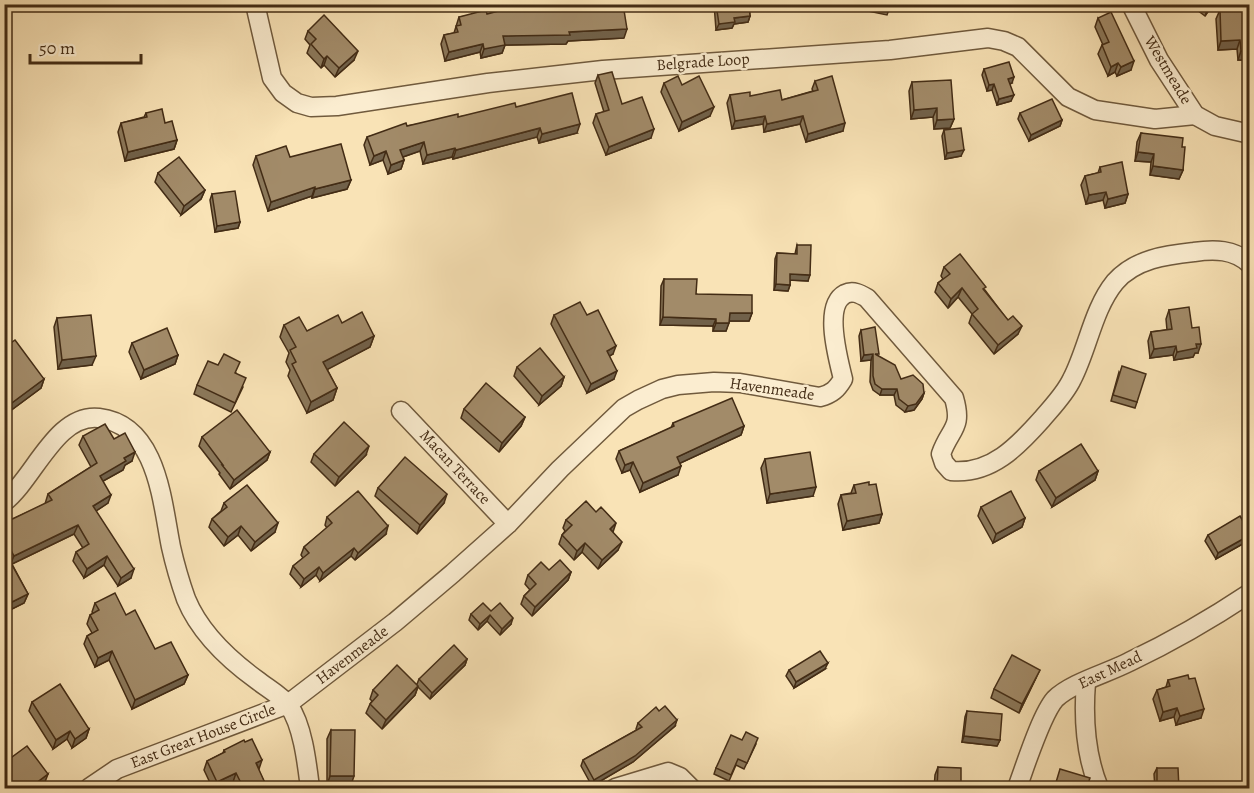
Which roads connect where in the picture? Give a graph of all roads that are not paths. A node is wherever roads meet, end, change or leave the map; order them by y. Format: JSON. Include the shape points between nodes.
{"nodes":[{"id":1,"x":255,"y":4,"type":"edge"},
{"id":2,"x":1131,"y":4,"type":"edge"},
{"id":3,"x":1195,"y":115,"type":"junction"},
{"id":4,"x":1250,"y":134,"type":"edge"},
{"id":5,"x":1250,"y":264,"type":"edge"},
{"id":6,"x":401,"y":411,"type":"dead end"},
{"id":7,"x":4,"y":502,"type":"edge"},
{"id":8,"x":508,"y":524,"type":"junction"},
{"id":9,"x":1250,"y":593,"type":"edge"},
{"id":10,"x":1086,"y":682,"type":"junction"},
{"id":11,"x":288,"y":704,"type":"junction"},
{"id":12,"x":89,"y":789,"type":"edge"},
{"id":13,"x":310,"y":789,"type":"edge"},
{"id":14,"x":615,"y":789,"type":"edge"},
{"id":15,"x":691,"y":789,"type":"edge"},
{"id":16,"x":1017,"y":789,"type":"edge"},
{"id":17,"x":1099,"y":789,"type":"edge"}],
"edges":[{"from":1,"to":3,"type":"street","name":"Belgrade Loop","via":[[272,78],[283,93],[297,103],[311,106],[337,106],[603,70],[890,50],[988,38],[1018,47],[1068,97],[1095,110],[1155,119]]},
{"from":2,"to":3,"type":"street","name":"Westmeade","via":[[1159,60]]},
{"from":3,"to":4,"type":"street","name":"Westmeade","via":[[1215,126]]},
{"from":5,"to":8,"type":"street","name":"Havenmeade","via":[[1228,251],[1208,250],[1163,256],[1128,271],[1106,296],[1063,394],[1014,449],[979,469],[962,472],[951,471],[941,454],[957,424],[954,398],[867,298],[849,292],[835,306],[833,327],[843,379],[831,394],[820,397],[714,382],[662,389],[624,408]]},
{"from":6,"to":8,"type":"street","name":"Macan Terrace"},
{"from":7,"to":11,"type":"street","via":[[44,451],[73,425],[93,418],[118,424],[141,444],[153,464],[179,579],[193,614],[218,647]]},
{"from":8,"to":11,"type":"street","name":"Havenmeade","via":[[395,622]]},
{"from":9,"to":10,"type":"street","name":"East Mead","via":[[1198,627]]},
{"from":10,"to":16,"type":"street","name":"East Mead","via":[[1066,690],[1053,701]]},
{"from":10,"to":17,"type":"street","via":[[1087,749]]},
{"from":11,"to":12,"type":"street","name":"East Great House Circle","via":[[117,769]]},
{"from":11,"to":13,"type":"street","via":[[297,723]]},
{"from":14,"to":15,"type":"street","via":[[668,772],[680,777]]}]}
